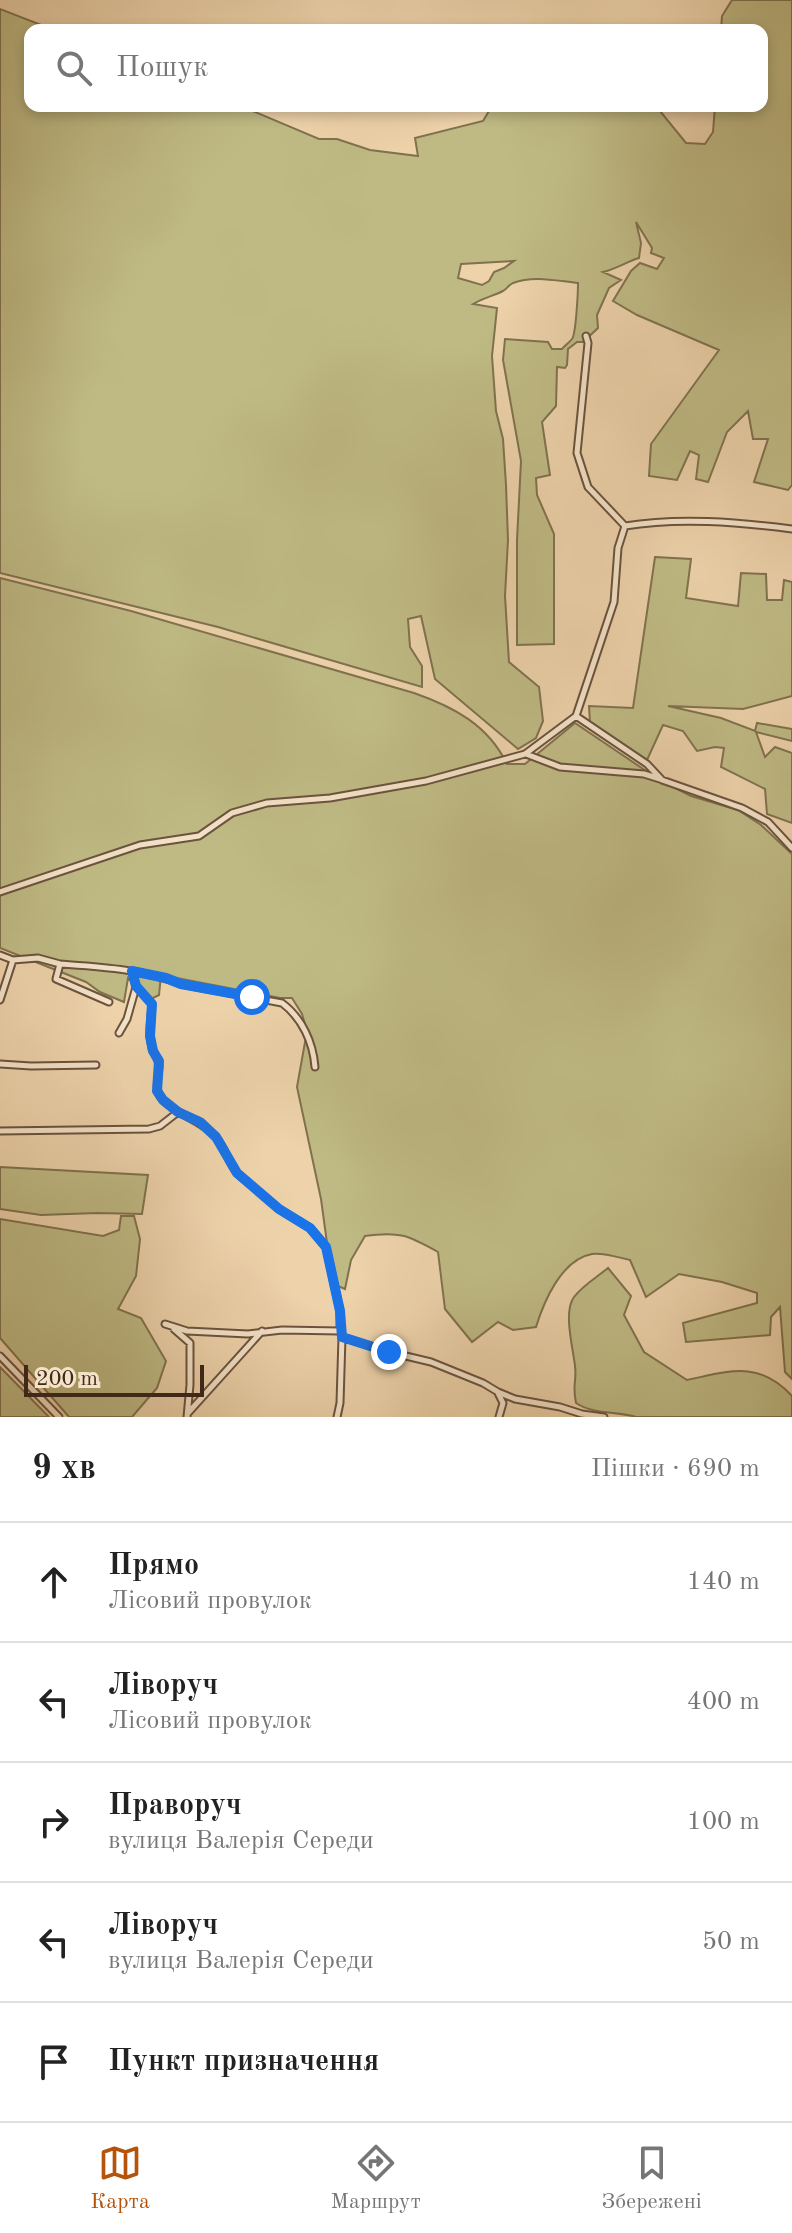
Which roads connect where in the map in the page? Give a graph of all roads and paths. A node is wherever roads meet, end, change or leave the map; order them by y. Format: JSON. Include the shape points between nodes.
{"nodes":[{"id":1,"x":586,"y":336,"type":"dead end"},
{"id":2,"x":625,"y":526,"type":"junction"},
{"id":3,"x":792,"y":529,"type":"edge"},
{"id":4,"x":576,"y":716,"type":"junction"},
{"id":5,"x":525,"y":754,"type":"junction"},
{"id":6,"x":662,"y":780,"type":"junction"},
{"id":7,"x":792,"y":848,"type":"edge"},
{"id":8,"x":0,"y":892,"type":"edge"},
{"id":9,"x":0,"y":955,"type":"edge"},
{"id":10,"x":13,"y":960,"type":"junction"},
{"id":11,"x":60,"y":964,"type":"junction"},
{"id":12,"x":132,"y":971,"type":"junction"},
{"id":13,"x":136,"y":986,"type":"junction"},
{"id":14,"x":0,"y":1000,"type":"edge"},
{"id":15,"x":109,"y":1002,"type":"dead end"},
{"id":16,"x":119,"y":1033,"type":"dead end"},
{"id":17,"x":0,"y":1064,"type":"edge"},
{"id":18,"x":96,"y":1065,"type":"dead end"},
{"id":19,"x":315,"y":1067,"type":"dead end"},
{"id":20,"x":178,"y":1112,"type":"junction"},
{"id":21,"x":0,"y":1131,"type":"edge"},
{"id":22,"x":165,"y":1324,"type":"dead end"},
{"id":23,"x":173,"y":1328,"type":"junction"},
{"id":24,"x":262,"y":1331,"type":"junction"},
{"id":25,"x":341,"y":1334,"type":"junction"},
{"id":26,"x":0,"y":1356,"type":"edge"},
{"id":27,"x":498,"y":1392,"type":"junction"},
{"id":28,"x":187,"y":1415,"type":"edge"},
{"id":29,"x":59,"y":1417,"type":"edge"},
{"id":30,"x":337,"y":1417,"type":"edge"},
{"id":31,"x":499,"y":1417,"type":"edge"},
{"id":32,"x":604,"y":1417,"type":"edge"}],
"edges":[{"from":1,"to":2,"type":"street","via":[[577,453],[588,487]]},
{"from":2,"to":3,"type":"street","via":[[651,521]]},
{"from":2,"to":4,"type":"street","via":[[614,602]]},
{"from":4,"to":5,"type":"street"},
{"from":4,"to":6,"type":"street"},
{"from":5,"to":6,"type":"street","via":[[560,767]]},
{"from":5,"to":8,"type":"street","via":[[426,781],[267,803],[232,813],[199,836],[140,845]]},
{"from":6,"to":7,"type":"street","via":[[742,808],[768,822]]},
{"from":9,"to":10,"type":"street"},
{"from":10,"to":11,"type":"street","via":[[38,958]]},
{"from":10,"to":14,"type":"street"},
{"from":11,"to":12,"type":"street"},
{"from":11,"to":15,"type":"street","via":[[56,979]]},
{"from":12,"to":13,"type":"street"},
{"from":12,"to":19,"type":"street","via":[[282,1003],[305,1032]]},
{"from":13,"to":16,"type":"street"},
{"from":13,"to":20,"type":"street","via":[[152,1004],[157,1091]]},
{"from":17,"to":18,"type":"street"},
{"from":20,"to":21,"type":"street","via":[[149,1129]]},
{"from":20,"to":25,"type":"street","via":[[200,1122],[216,1137],[237,1173],[310,1228],[326,1247]]},
{"from":22,"to":23,"type":"street"},
{"from":23,"to":24,"type":"street"},
{"from":23,"to":28,"type":"street","via":[[190,1343]]},
{"from":24,"to":25,"type":"street"},
{"from":24,"to":28,"type":"street"},
{"from":25,"to":27,"type":"street","via":[[431,1362]]},
{"from":25,"to":30,"type":"street"},
{"from":26,"to":29,"type":"street"},
{"from":27,"to":31,"type":"street","via":[[503,1403]]},
{"from":27,"to":32,"type":"street"}]}
